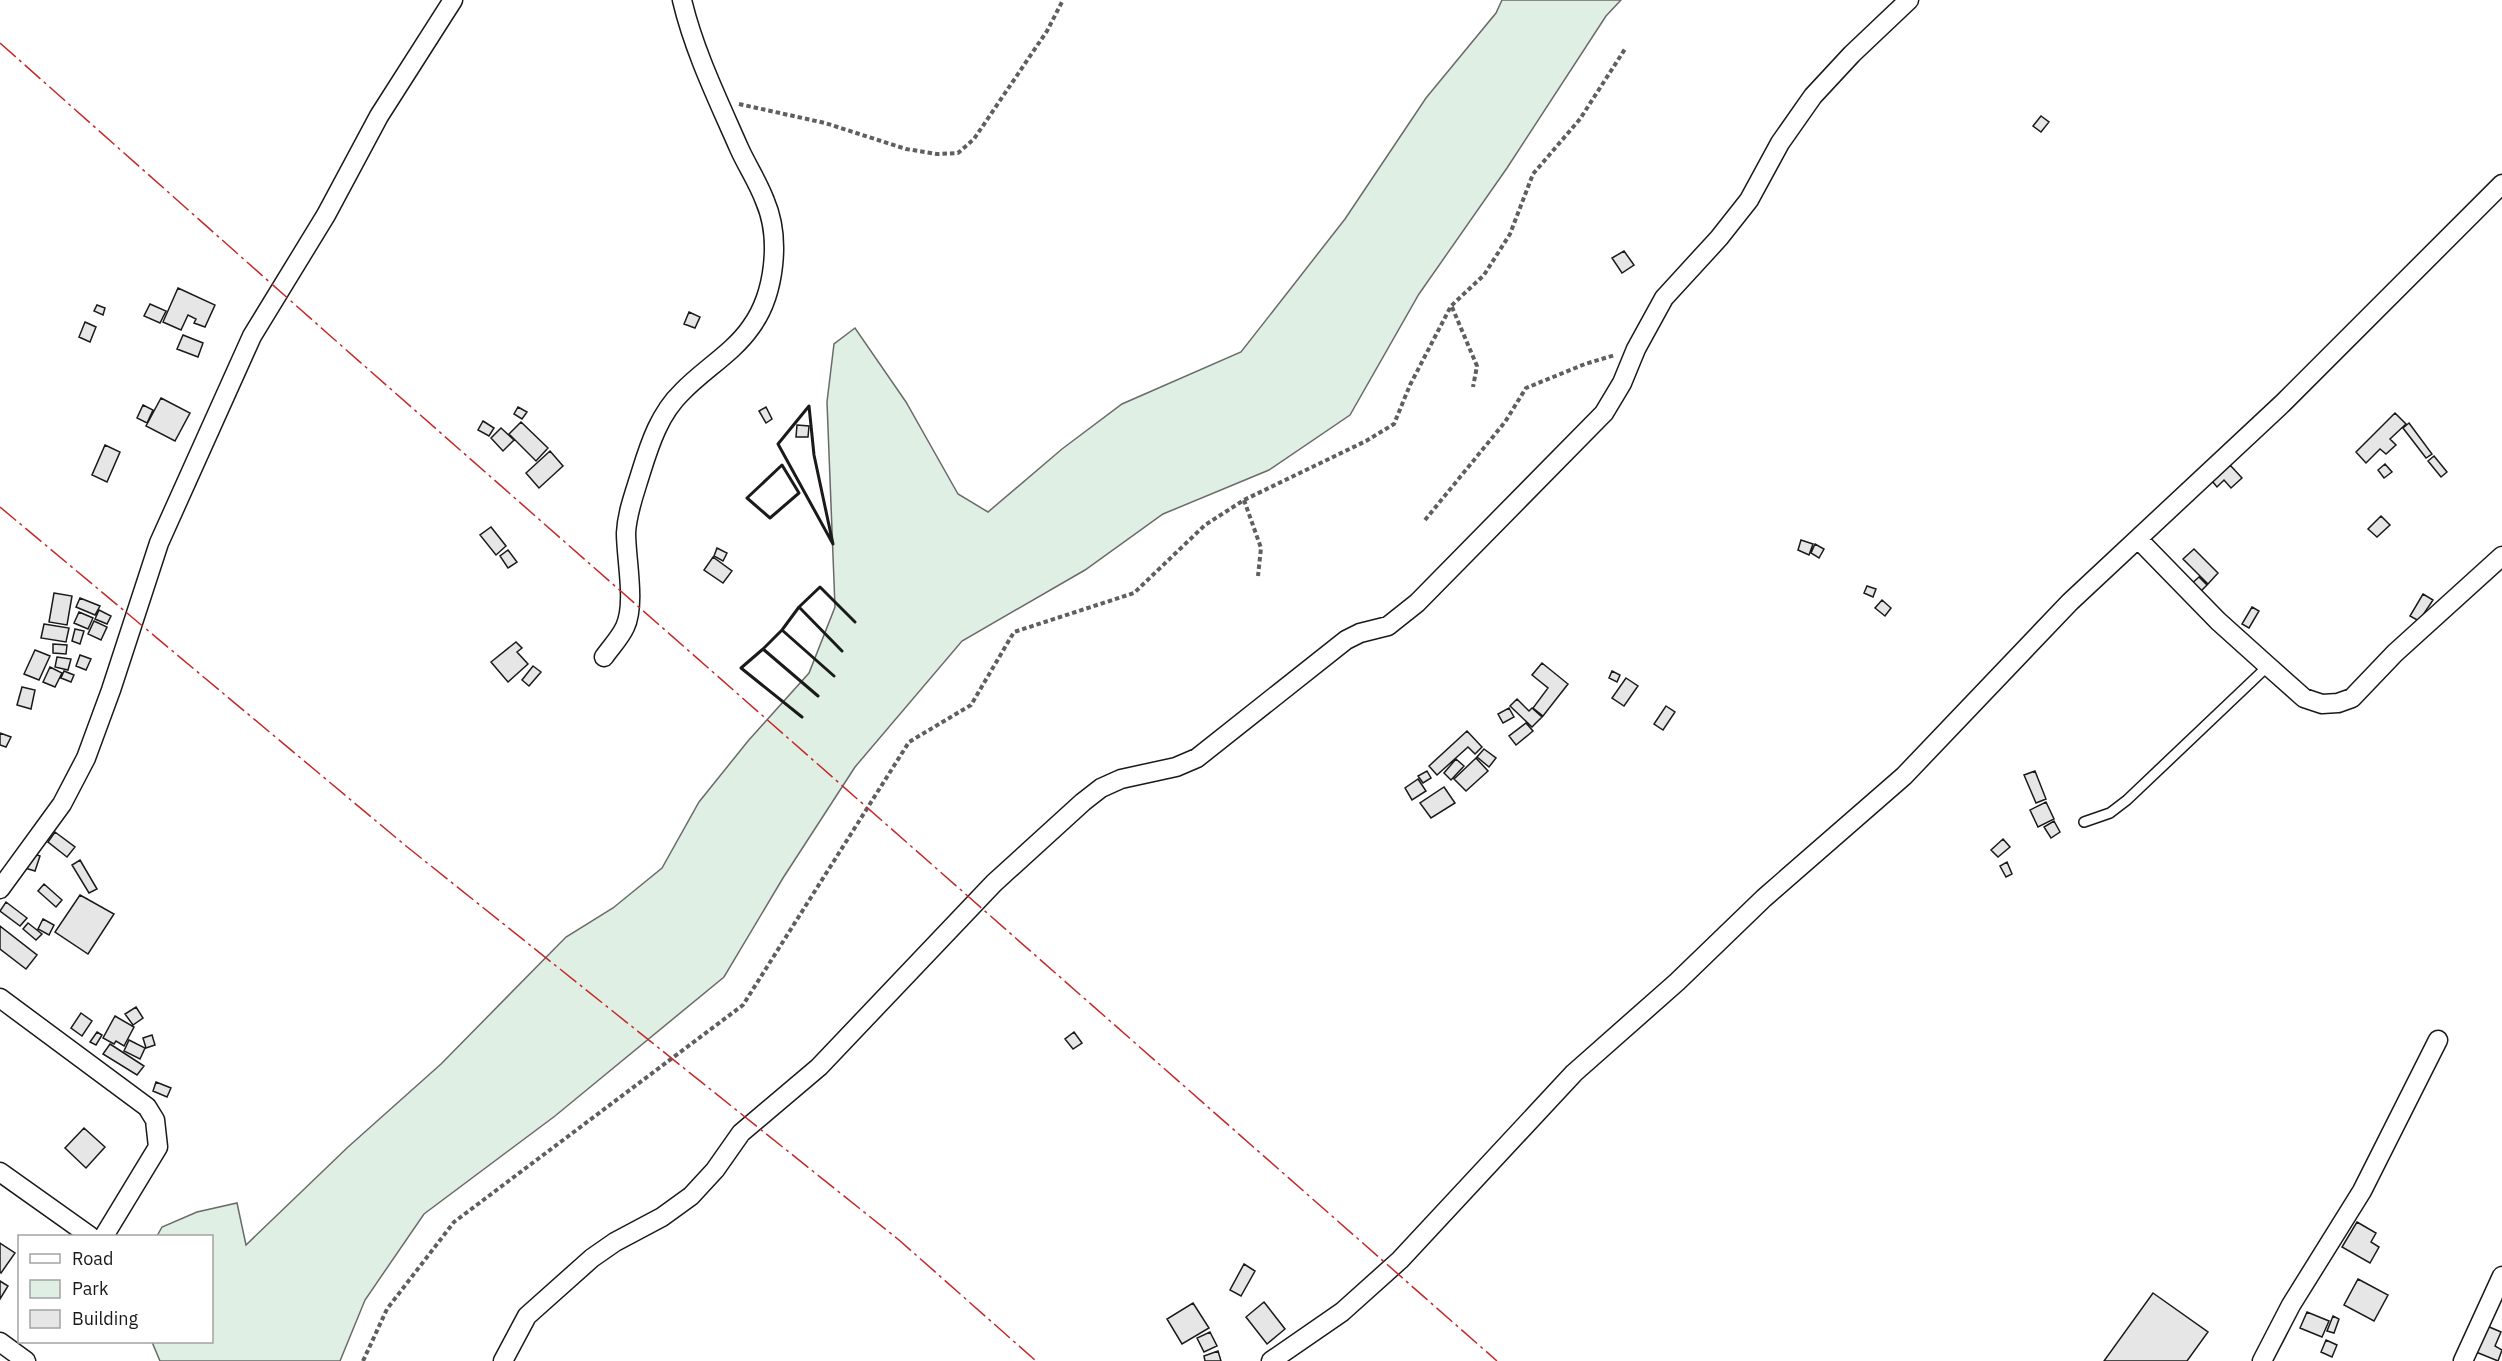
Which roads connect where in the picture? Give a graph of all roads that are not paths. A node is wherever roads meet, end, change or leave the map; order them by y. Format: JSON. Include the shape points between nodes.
{"nodes":[{"id":1,"x":453,"y":0,"type":"edge"},
{"id":2,"x":682,"y":0,"type":"edge"},
{"id":3,"x":1909,"y":0,"type":"edge"},
{"id":4,"x":2502,"y":184,"type":"edge"},
{"id":5,"x":2139,"y":540,"type":"junction"},
{"id":6,"x":2502,"y":556,"type":"edge"},
{"id":7,"x":604,"y":657,"type":"dead end"},
{"id":8,"x":2268,"y":666,"type":"junction"},
{"id":9,"x":2084,"y":822,"type":"dead end"},
{"id":10,"x":0,"y":889,"type":"edge"},
{"id":11,"x":0,"y":998,"type":"edge"},
{"id":12,"x":2438,"y":1040,"type":"dead end"},
{"id":13,"x":0,"y":1172,"type":"edge"},
{"id":14,"x":89,"y":1235,"type":"edge"},
{"id":15,"x":105,"y":1235,"type":"edge"},
{"id":16,"x":2502,"y":1276,"type":"edge"},
{"id":17,"x":0,"y":1342,"type":"edge"},
{"id":18,"x":26,"y":1361,"type":"edge"},
{"id":19,"x":503,"y":1361,"type":"edge"},
{"id":20,"x":1271,"y":1361,"type":"edge"},
{"id":21,"x":2262,"y":1361,"type":"edge"},
{"id":22,"x":2463,"y":1361,"type":"edge"}],
"edges":[{"from":1,"to":10,"type":"street","via":[[379,116],[326,214],[252,336],[159,543],[86,758],[62,804]]},
{"from":2,"to":7,"type":"street","via":[[716,94],[766,202],[773,235],[772,272],[763,306],[751,327],[680,393],[665,412],[648,450],[626,533],[629,614]]},
{"from":3,"to":19,"type":"street","via":[[1813,96],[1780,143],[1749,200],[1664,298],[1604,413],[1417,603],[1388,626],[1346,640],[1197,758],[1176,767],[1121,779],[1083,802],[994,883],[819,1067],[741,1133],[691,1196],[592,1258],[527,1316]]},
{"from":4,"to":5,"type":"street","via":[[2283,404]]},
{"from":5,"to":8,"type":"street"},
{"from":5,"to":20,"type":"street","via":[[2070,602],[1904,776],[1574,1073],[1400,1260],[1342,1312]]},
{"from":6,"to":8,"type":"street","via":[[2395,653],[2352,698],[2322,704],[2304,698]]},
{"from":8,"to":9,"type":"lane","via":[[2127,800],[2110,813]]},
{"from":11,"to":15,"type":"street","via":[[147,1107],[155,1120],[158,1147]]},
{"from":12,"to":21,"type":"street","via":[[2362,1191],[2291,1305]]},
{"from":13,"to":14,"type":"street"},
{"from":16,"to":22,"type":"street"},
{"from":17,"to":18,"type":"street"}]}
